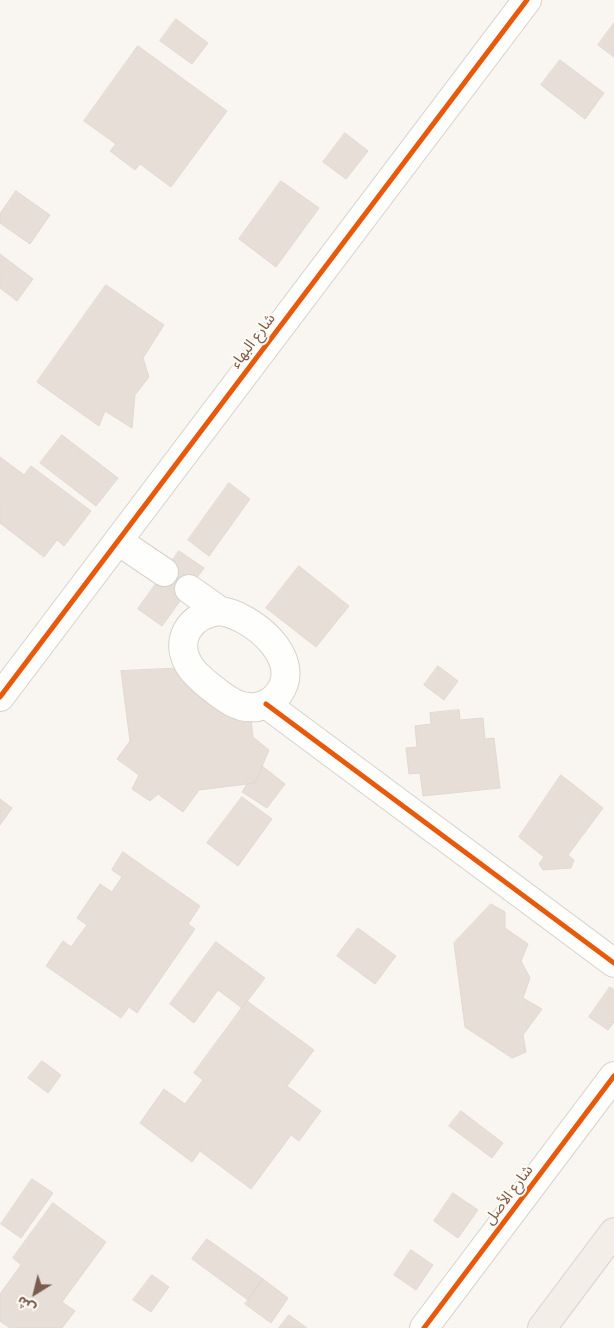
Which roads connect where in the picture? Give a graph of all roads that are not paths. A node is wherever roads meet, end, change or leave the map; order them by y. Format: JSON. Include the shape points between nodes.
{"nodes":[{"id":1,"x":521,"y":2,"type":"edge"},
{"id":2,"x":118,"y":541,"type":"junction"},
{"id":3,"x":164,"y":572,"type":"dead end"},
{"id":4,"x":189,"y":589,"type":"dead end"},
{"id":5,"x":220,"y":611,"type":"junction"},
{"id":6,"x":1,"y":693,"type":"edge"},
{"id":7,"x":266,"y":704,"type":"junction"},
{"id":8,"x":614,"y":963,"type":"edge"},
{"id":9,"x":614,"y":1076,"type":"edge"},
{"id":10,"x":614,"y":1232,"type":"edge"},
{"id":11,"x":424,"y":1328,"type":"edge"},
{"id":12,"x":542,"y":1328,"type":"edge"}],
"edges":[{"from":1,"to":2,"type":"street","name":"شارع البهاء"},
{"from":2,"to":3,"type":"street"},
{"from":2,"to":6,"type":"street","name":"شارع البهاء"},
{"from":4,"to":5,"type":"street"},
{"from":5,"to":7,"type":"street","via":[[232,612],[246,620],[268,638],[282,657],[286,679],[275,698]]},
{"from":5,"to":7,"type":"street","via":[[208,612],[190,625],[183,643],[187,662],[196,675],[232,703],[245,707]]},
{"from":7,"to":8,"type":"street"},
{"from":9,"to":11,"type":"street","name":"شارع الأصل"},
{"from":10,"to":12,"type":"main road"}]}
